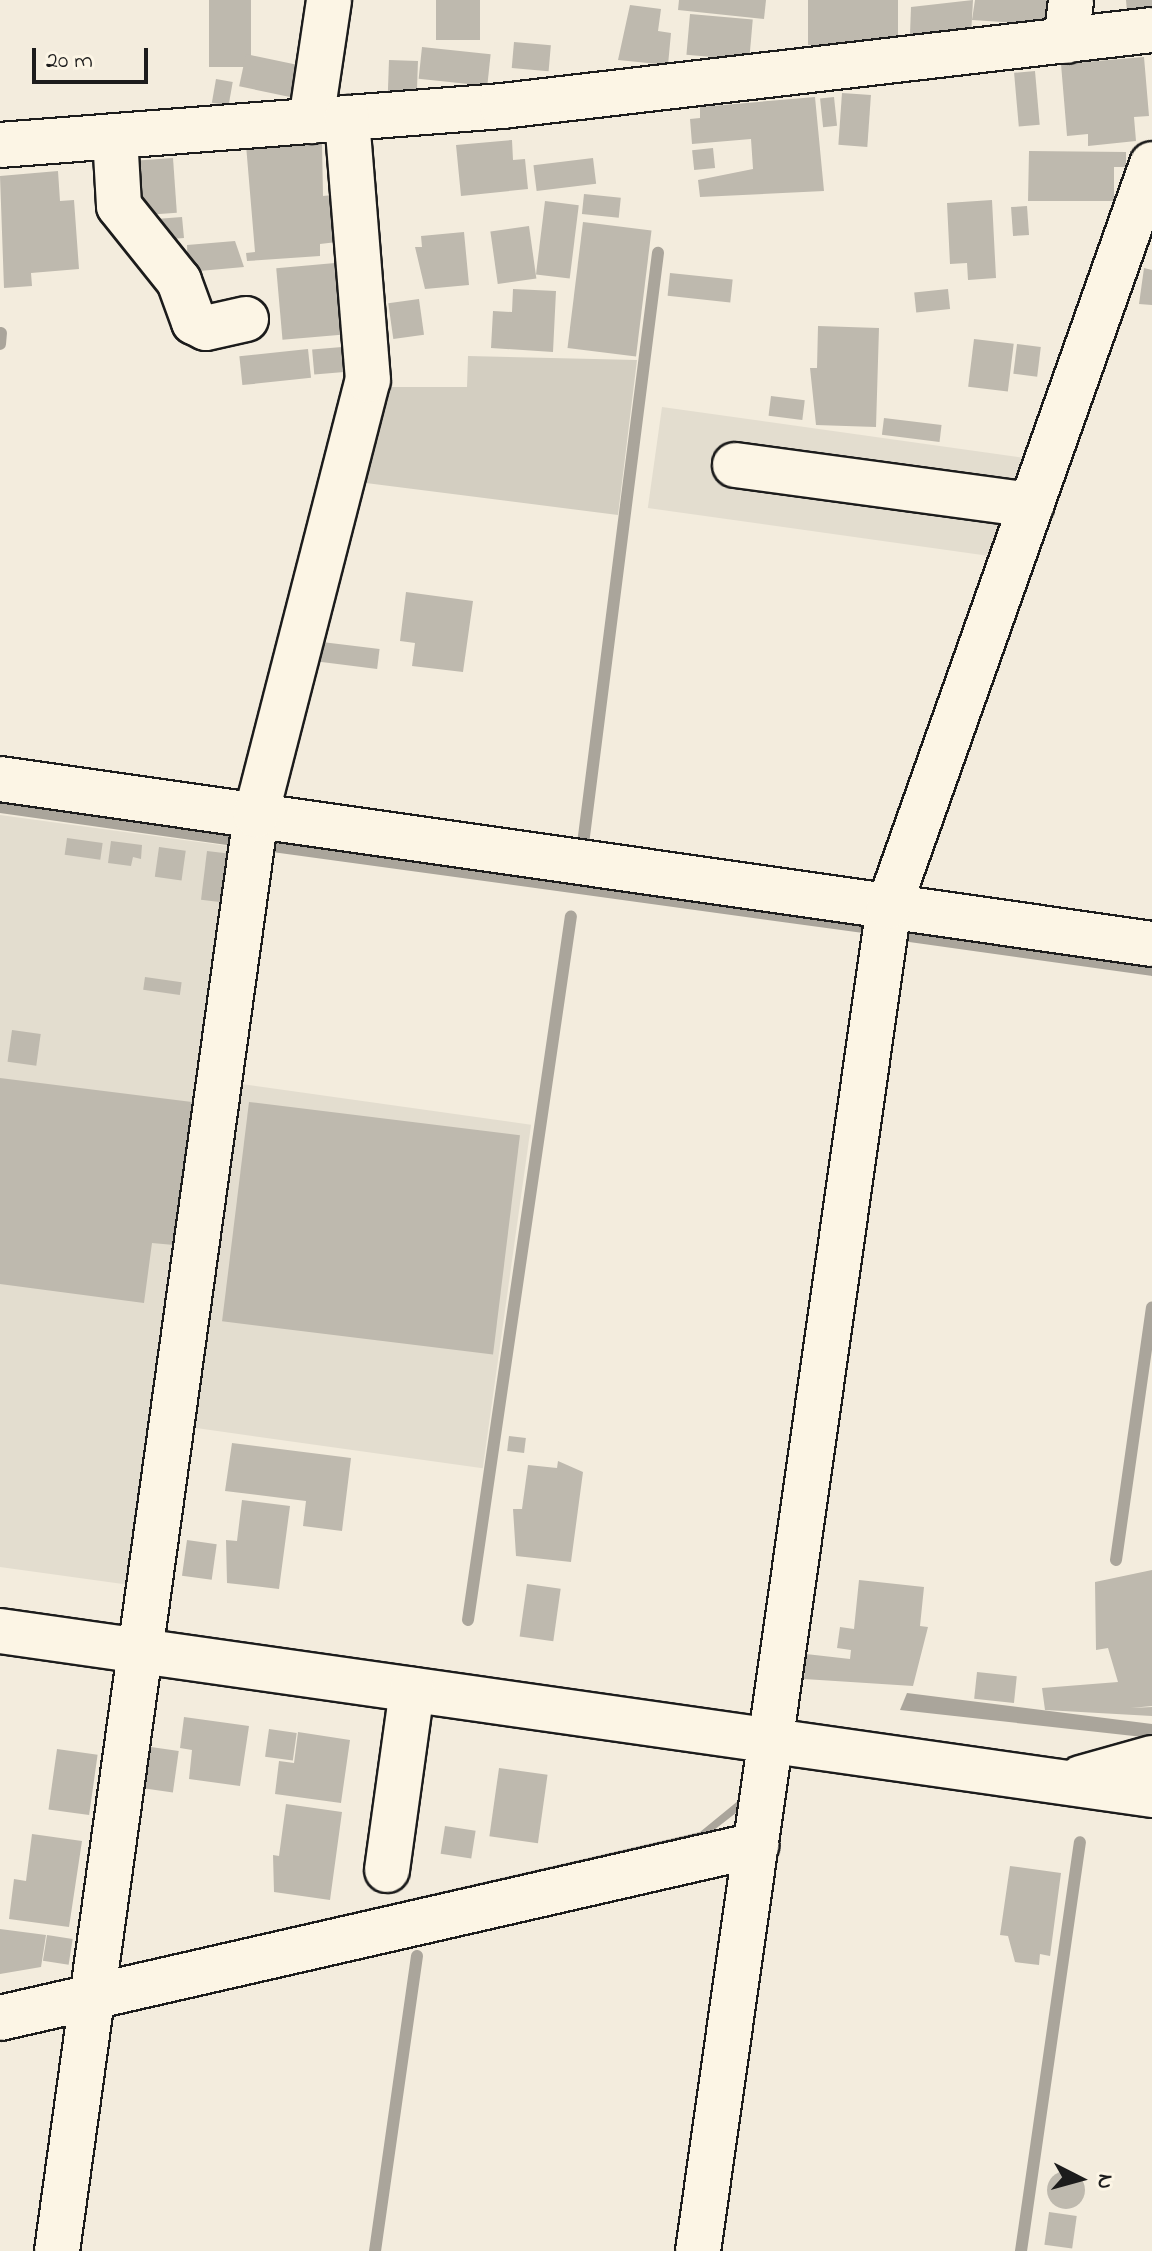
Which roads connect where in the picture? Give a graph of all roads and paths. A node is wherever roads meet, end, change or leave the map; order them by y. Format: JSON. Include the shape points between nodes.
{"nodes":[{"id":1,"x":329,"y":0,"type":"edge"},
{"id":2,"x":1069,"y":20,"type":"edge"},
{"id":3,"x":1152,"y":30,"type":"edge"},
{"id":4,"x":329,"y":120,"type":"junction"},
{"id":5,"x":115,"y":136,"type":"junction"},
{"id":6,"x":0,"y":145,"type":"edge"},
{"id":7,"x":1152,"y":164,"type":"edge"},
{"id":8,"x":246,"y":319,"type":"dead end"},
{"id":9,"x":735,"y":465,"type":"dead end"},
{"id":10,"x":1031,"y":505,"type":"junction"},
{"id":11,"x":0,"y":779,"type":"edge"},
{"id":12,"x":256,"y":815,"type":"junction"},
{"id":13,"x":889,"y":906,"type":"junction"},
{"id":14,"x":1152,"y":944,"type":"edge"},
{"id":15,"x":0,"y":1631,"type":"edge"},
{"id":16,"x":142,"y":1651,"type":"junction"},
{"id":17,"x":412,"y":1690,"type":"junction"},
{"id":18,"x":771,"y":1741,"type":"junction"},
{"id":19,"x":1152,"y":1758,"type":"edge"},
{"id":20,"x":1064,"y":1782,"type":"junction"},
{"id":21,"x":1152,"y":1795,"type":"edge"},
{"id":22,"x":756,"y":1845,"type":"junction"},
{"id":23,"x":387,"y":1870,"type":"dead end"},
{"id":24,"x":93,"y":1996,"type":"junction"},
{"id":25,"x":0,"y":2018,"type":"edge"},
{"id":26,"x":57,"y":2251,"type":"edge"},
{"id":27,"x":698,"y":2251,"type":"edge"}],
"edges":[{"from":1,"to":4,"type":"street"},
{"from":2,"to":3,"type":"street"},
{"from":2,"to":4,"type":"street"},
{"from":4,"to":5,"type":"street"},
{"from":4,"to":12,"type":"street","via":[[368,380]]},
{"from":5,"to":6,"type":"street"},
{"from":5,"to":8,"type":"street","via":[[119,206],[179,281],[194,322],[206,328]]},
{"from":7,"to":10,"type":"street"},
{"from":9,"to":10,"type":"street"},
{"from":10,"to":13,"type":"street"},
{"from":11,"to":12,"type":"street"},
{"from":12,"to":13,"type":"street"},
{"from":12,"to":16,"type":"street"},
{"from":13,"to":14,"type":"street"},
{"from":13,"to":18,"type":"street"},
{"from":15,"to":16,"type":"street"},
{"from":16,"to":17,"type":"street"},
{"from":16,"to":24,"type":"street"},
{"from":17,"to":18,"type":"street"},
{"from":17,"to":23,"type":"street"},
{"from":18,"to":20,"type":"street"},
{"from":18,"to":22,"type":"street"},
{"from":19,"to":20,"type":"street"},
{"from":20,"to":21,"type":"street"},
{"from":22,"to":24,"type":"street"},
{"from":22,"to":27,"type":"street"},
{"from":24,"to":25,"type":"street"},
{"from":24,"to":26,"type":"street"}]}
